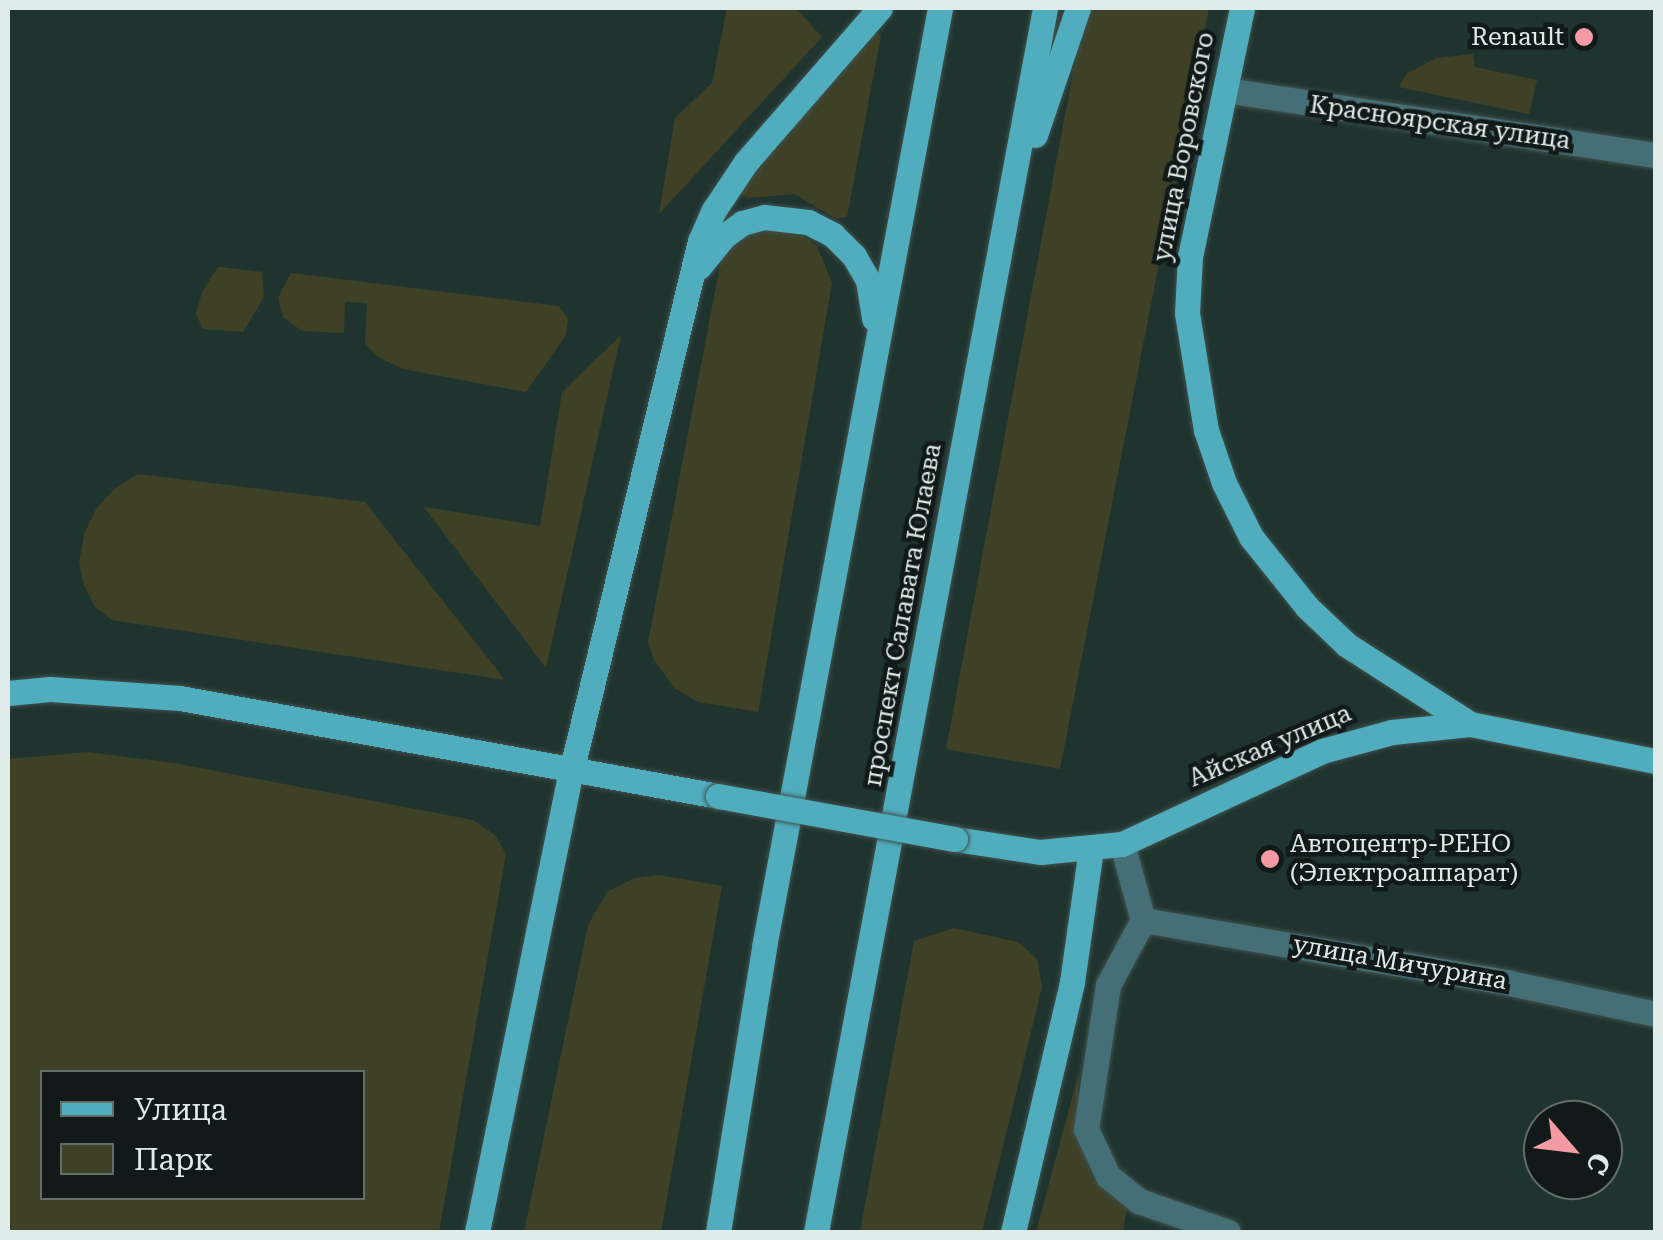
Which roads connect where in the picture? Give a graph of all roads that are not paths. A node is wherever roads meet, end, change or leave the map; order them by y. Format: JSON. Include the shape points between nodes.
{"nodes":[{"id":1,"x":880,"y":8,"type":"edge"},
{"id":2,"x":940,"y":8,"type":"edge"},
{"id":3,"x":1046,"y":8,"type":"edge"},
{"id":4,"x":1078,"y":8,"type":"edge"},
{"id":5,"x":1242,"y":8,"type":"edge"},
{"id":6,"x":1225,"y":90,"type":"junction"},
{"id":7,"x":1656,"y":154,"type":"edge"},
{"id":8,"x":999,"y":260,"type":"junction"},
{"id":9,"x":688,"y":284,"type":"junction"},
{"id":10,"x":877,"y":343,"type":"junction"},
{"id":11,"x":8,"y":692,"type":"edge"},
{"id":12,"x":1470,"y":724,"type":"junction"},
{"id":13,"x":1656,"y":761,"type":"edge"},
{"id":14,"x":571,"y":772,"type":"junction"},
{"id":15,"x":1122,"y":844,"type":"junction"},
{"id":16,"x":1091,"y":848,"type":"junction"},
{"id":17,"x":1143,"y":920,"type":"junction"},
{"id":18,"x":1656,"y":1014,"type":"edge"},
{"id":19,"x":477,"y":1232,"type":"edge"},
{"id":20,"x":718,"y":1232,"type":"edge"},
{"id":21,"x":816,"y":1232,"type":"edge"},
{"id":22,"x":1013,"y":1232,"type":"edge"},
{"id":23,"x":1228,"y":1232,"type":"edge"}],
"edges":[{"from":1,"to":9,"type":"main road","via":[[729,185],[700,241]]},
{"from":2,"to":10,"type":"main road"},
{"from":3,"to":8,"type":"main road","name":"проспект Салавата Юлаева"},
{"from":4,"to":8,"type":"main road"},
{"from":5,"to":6,"type":"main road","name":"улица Воровского"},
{"from":6,"to":7,"type":"street","name":"Красноярская улица"},
{"from":6,"to":12,"type":"main road","name":"улица Воровского","via":[[1190,256],[1187,313],[1206,430],[1224,483],[1251,537],[1308,608],[1347,645]]},
{"from":8,"to":21,"type":"main road","name":"проспект Салавата Юлаева"},
{"from":9,"to":10,"type":"main road","via":[[706,254],[742,223],[784,216],[808,222],[833,235],[868,280]]},
{"from":9,"to":14,"type":"main road"},
{"from":10,"to":20,"type":"main road"},
{"from":11,"to":14,"type":"main road","name":"Айская улица","via":[[180,698]]},
{"from":12,"to":13,"type":"main road","name":"Айская улица"},
{"from":12,"to":15,"type":"main road","name":"Айская улица","via":[[1392,732],[1322,751]]},
{"from":14,"to":16,"type":"main road","name":"Айская улица","bridge":true,"via":[[1040,852]]},
{"from":14,"to":19,"type":"main road"},
{"from":15,"to":16,"type":"main road","name":"Айская улица"},
{"from":15,"to":17,"type":"street"},
{"from":16,"to":22,"type":"main road","via":[[1072,982]]},
{"from":17,"to":18,"type":"street","name":"улица Мичурина"},
{"from":17,"to":23,"type":"street","via":[[1108,986],[1086,1129],[1108,1176],[1138,1201]]}]}
